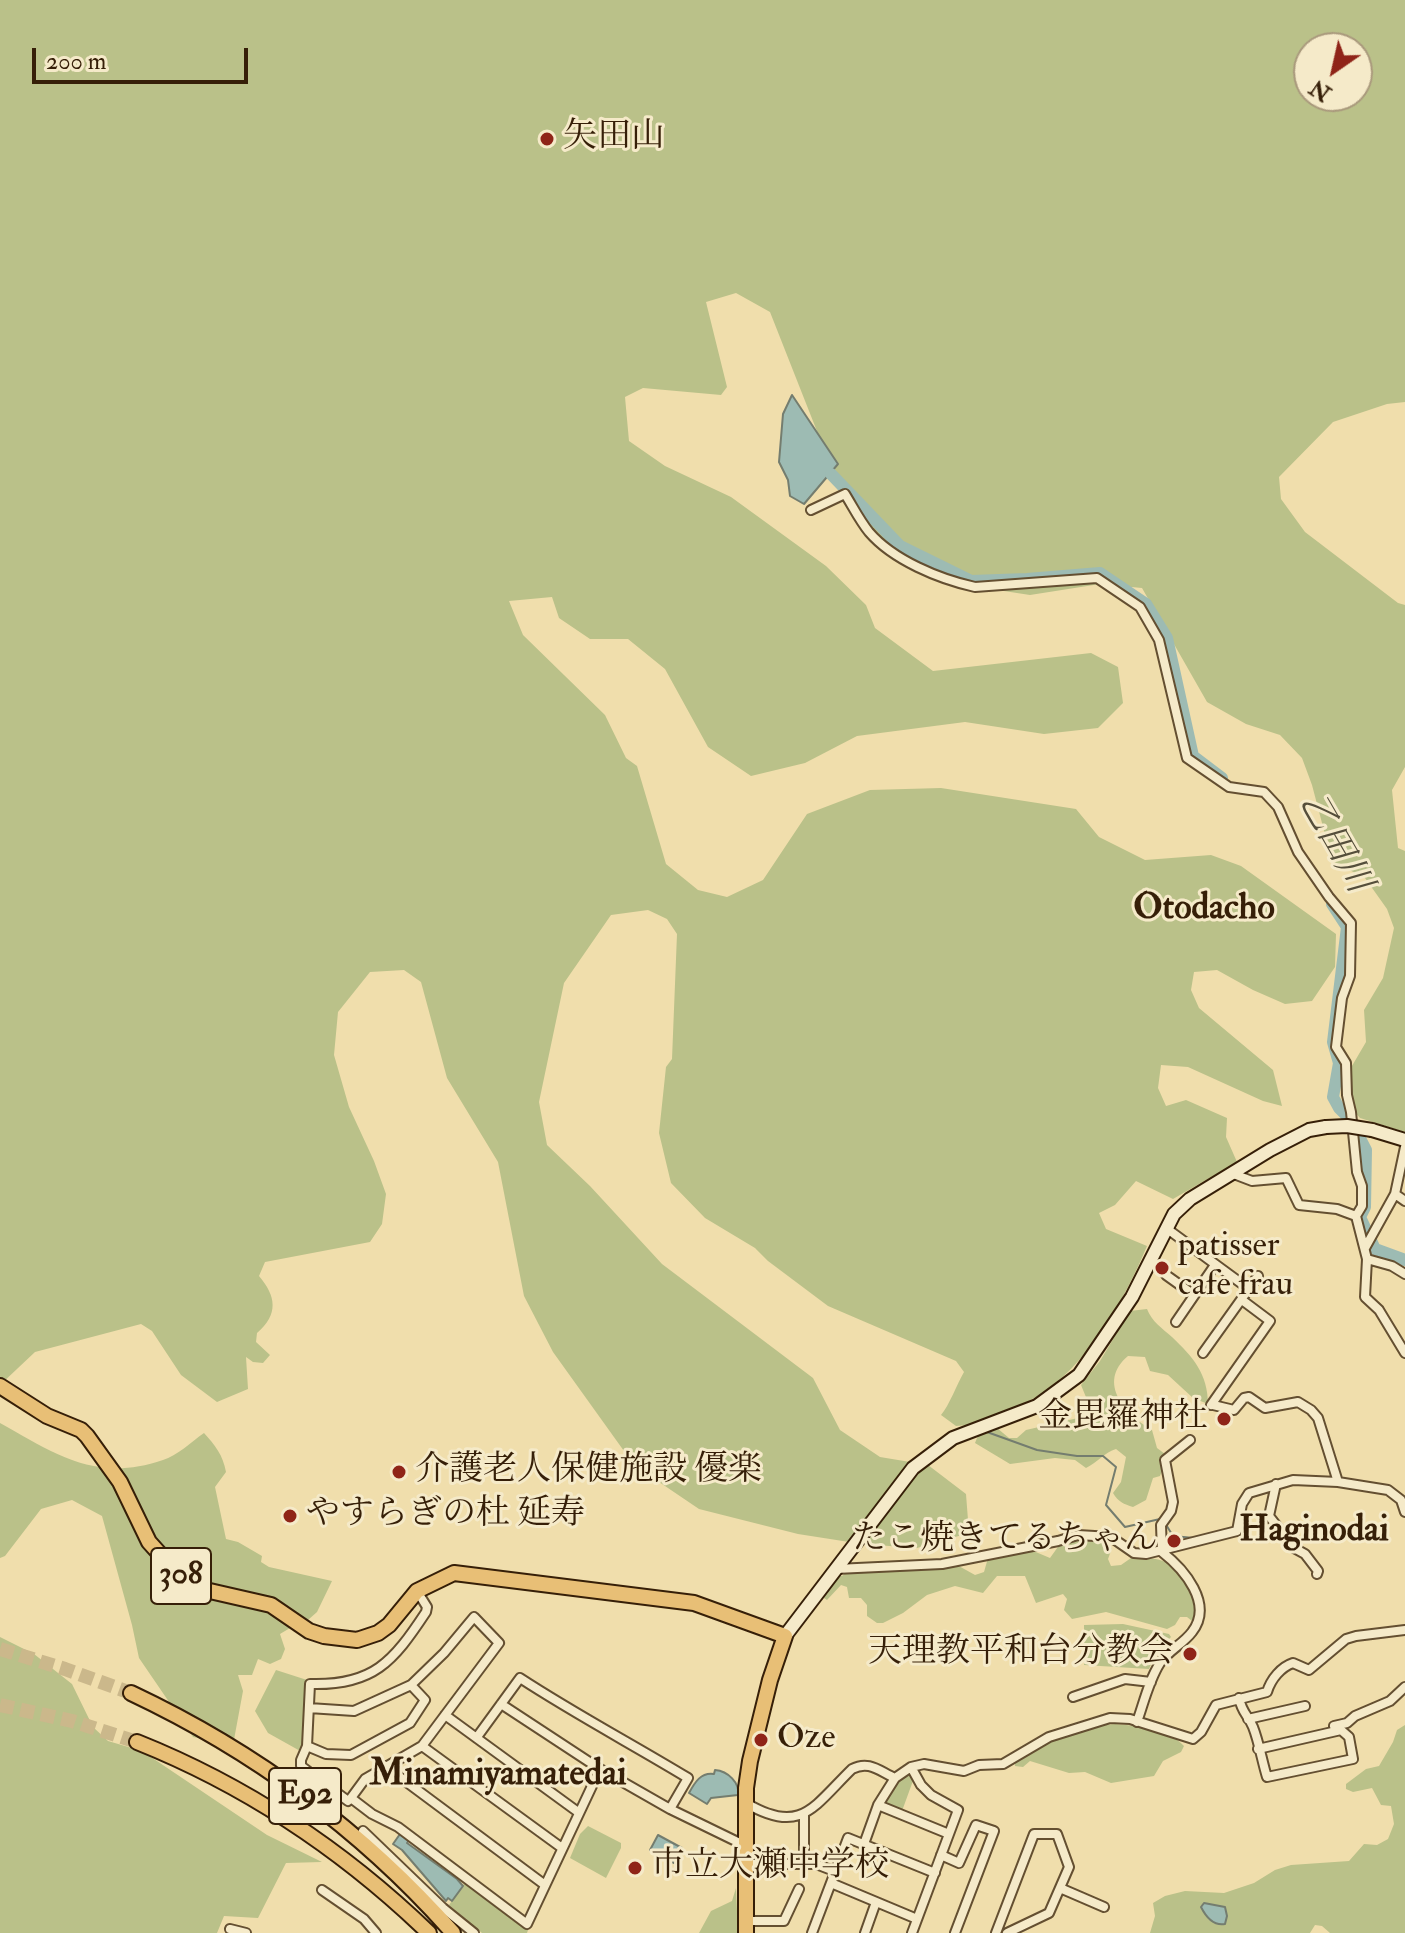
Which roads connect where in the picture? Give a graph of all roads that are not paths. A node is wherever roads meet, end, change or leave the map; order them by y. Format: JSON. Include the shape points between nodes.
{"nodes":[{"id":1,"x":811,"y":510,"type":"dead end"},
{"id":2,"x":1405,"y":1146,"type":"edge"},
{"id":3,"x":1231,"y":1173,"type":"junction"},
{"id":4,"x":1395,"y":1194,"type":"junction"},
{"id":5,"x":1405,"y":1201,"type":"edge"},
{"id":6,"x":1356,"y":1216,"type":"junction"},
{"id":7,"x":1166,"y":1228,"type":"junction"},
{"id":8,"x":1368,"y":1244,"type":"junction"},
{"id":9,"x":1367,"y":1259,"type":"junction"},
{"id":10,"x":1215,"y":1265,"type":"junction"},
{"id":11,"x":1405,"y":1274,"type":"edge"},
{"id":12,"x":1166,"y":1275,"type":"dead end"},
{"id":13,"x":1258,"y":1276,"type":"dead end"},
{"id":14,"x":1249,"y":1289,"type":"junction"},
{"id":15,"x":1194,"y":1295,"type":"junction"},
{"id":16,"x":1242,"y":1300,"type":"junction"},
{"id":17,"x":1176,"y":1322,"type":"dead end"},
{"id":18,"x":1203,"y":1353,"type":"dead end"},
{"id":19,"x":1405,"y":1353,"type":"edge"},
{"id":20,"x":0,"y":1386,"type":"edge"},
{"id":21,"x":1190,"y":1440,"type":"dead end"},
{"id":22,"x":1338,"y":1482,"type":"junction"},
{"id":23,"x":1276,"y":1484,"type":"junction"},
{"id":24,"x":1403,"y":1496,"type":"edge"},
{"id":25,"x":1405,"y":1512,"type":"edge"},
{"id":26,"x":1162,"y":1552,"type":"junction"},
{"id":27,"x":836,"y":1569,"type":"junction"},
{"id":28,"x":1317,"y":1574,"type":"dead end"},
{"id":29,"x":417,"y":1591,"type":"junction"},
{"id":30,"x":1405,"y":1630,"type":"edge"},
{"id":31,"x":785,"y":1636,"type":"junction"},
{"id":32,"x":1151,"y":1682,"type":"junction"},
{"id":33,"x":411,"y":1685,"type":"junction"},
{"id":34,"x":1405,"y":1687,"type":"edge"},
{"id":35,"x":131,"y":1693,"type":"tunnel mouth"},
{"id":36,"x":1073,"y":1697,"type":"dead end"},
{"id":37,"x":1239,"y":1698,"type":"junction"},
{"id":38,"x":501,"y":1704,"type":"junction"},
{"id":39,"x":1305,"y":1706,"type":"dead end"},
{"id":40,"x":309,"y":1708,"type":"junction"},
{"id":41,"x":445,"y":1715,"type":"junction"},
{"id":42,"x":1248,"y":1719,"type":"junction"},
{"id":43,"x":1137,"y":1722,"type":"junction"},
{"id":44,"x":1326,"y":1733,"type":"junction"},
{"id":45,"x":477,"y":1737,"type":"junction"},
{"id":46,"x":137,"y":1742,"type":"tunnel mouth"},
{"id":47,"x":307,"y":1746,"type":"junction"},
{"id":48,"x":422,"y":1746,"type":"junction"},
{"id":49,"x":1258,"y":1749,"type":"junction"},
{"id":50,"x":385,"y":1766,"type":"junction"},
{"id":51,"x":911,"y":1767,"type":"junction"},
{"id":52,"x":600,"y":1769,"type":"junction"},
{"id":53,"x":895,"y":1778,"type":"junction"},
{"id":54,"x":351,"y":1798,"type":"junction"},
{"id":55,"x":746,"y":1803,"type":"junction"},
{"id":56,"x":878,"y":1805,"type":"junction"},
{"id":57,"x":670,"y":1809,"type":"junction"},
{"id":58,"x":578,"y":1812,"type":"junction"},
{"id":59,"x":804,"y":1815,"type":"junction"},
{"id":60,"x":363,"y":1831,"type":"dead end"},
{"id":61,"x":949,"y":1834,"type":"junction"},
{"id":62,"x":864,"y":1844,"type":"junction"},
{"id":63,"x":746,"y":1846,"type":"junction"},
{"id":64,"x":562,"y":1848,"type":"junction"},
{"id":65,"x":941,"y":1855,"type":"junction"},
{"id":66,"x":804,"y":1863,"type":"junction"},
{"id":67,"x":746,"y":1864,"type":"junction"},
{"id":68,"x":834,"y":1871,"type":"junction"},
{"id":69,"x":935,"y":1873,"type":"junction"},
{"id":70,"x":831,"y":1883,"type":"junction"},
{"id":71,"x":545,"y":1885,"type":"junction"},
{"id":72,"x":1060,"y":1888,"type":"junction"},
{"id":73,"x":799,"y":1889,"type":"dead end"},
{"id":74,"x":322,"y":1890,"type":"dead end"},
{"id":75,"x":876,"y":1902,"type":"junction"},
{"id":76,"x":1104,"y":1907,"type":"dead end"},
{"id":77,"x":917,"y":1919,"type":"junction"},
{"id":78,"x":746,"y":1927,"type":"edge"},
{"id":79,"x":230,"y":1929,"type":"dead end"},
{"id":80,"x":246,"y":1933,"type":"edge"},
{"id":81,"x":376,"y":1933,"type":"edge"},
{"id":82,"x":429,"y":1933,"type":"edge"},
{"id":83,"x":453,"y":1933,"type":"edge"},
{"id":84,"x":474,"y":1933,"type":"edge"},
{"id":85,"x":812,"y":1933,"type":"edge"},
{"id":86,"x":865,"y":1933,"type":"edge"},
{"id":87,"x":912,"y":1933,"type":"edge"},
{"id":88,"x":955,"y":1933,"type":"edge"},
{"id":89,"x":996,"y":1933,"type":"edge"},
{"id":90,"x":1007,"y":1933,"type":"edge"}],
"edges":[{"from":1,"to":6,"type":"street","via":[[845,494],[869,532],[899,556],[955,583],[975,587],[1097,578],[1140,607],[1159,640],[1187,758],[1229,787],[1264,792],[1278,807],[1298,852],[1351,923],[1350,976],[1336,1047],[1346,1063],[1362,1186]]},
{"from":2,"to":3,"type":"street","bridge":true,"via":[[1372,1130],[1326,1127],[1291,1137]]},
{"from":2,"to":4,"type":"street"},
{"from":3,"to":6,"type":"street","via":[[1252,1181],[1286,1178],[1299,1205]]},
{"from":3,"to":7,"type":"street","via":[[1190,1199]]},
{"from":4,"to":5,"type":"street"},
{"from":4,"to":8,"type":"street"},
{"from":6,"to":8,"type":"street"},
{"from":7,"to":10,"type":"street"},
{"from":7,"to":27,"type":"street","via":[[1132,1297],[1079,1375],[1037,1406],[953,1438],[934,1451],[913,1468]]},
{"from":8,"to":9,"type":"street"},
{"from":9,"to":11,"type":"street"},
{"from":9,"to":19,"type":"street","via":[[1365,1297]]},
{"from":10,"to":14,"type":"street"},
{"from":10,"to":15,"type":"street"},
{"from":12,"to":15,"type":"street"},
{"from":13,"to":14,"type":"street"},
{"from":14,"to":16,"type":"street"},
{"from":15,"to":17,"type":"street"},
{"from":16,"to":18,"type":"street"},
{"from":16,"to":22,"type":"street","via":[[1270,1321],[1212,1405],[1234,1410],[1249,1397],[1265,1408],[1298,1402],[1318,1418]]},
{"from":20,"to":29,"type":"highway","number":"308","via":[[87,1436],[120,1482],[156,1550],[201,1589],[264,1603],[309,1631],[349,1640],[366,1638],[389,1625]]},
{"from":21,"to":26,"type":"street","via":[[1165,1460],[1173,1502],[1161,1525]]},
{"from":22,"to":23,"type":"street","via":[[1303,1479]]},
{"from":22,"to":24,"type":"street"},
{"from":23,"to":26,"type":"street","via":[[1244,1498],[1233,1534]]},
{"from":23,"to":28,"type":"street","via":[[1269,1516]]},
{"from":24,"to":25,"type":"street"},
{"from":26,"to":27,"type":"street","via":[[1134,1553],[1111,1537],[1078,1535],[942,1564]]},
{"from":26,"to":32,"type":"street","via":[[1182,1570],[1200,1614],[1191,1634],[1165,1656]]},
{"from":27,"to":31,"type":"street"},
{"from":29,"to":31,"type":"highway","number":"308","via":[[454,1573],[530,1581],[694,1603]]},
{"from":29,"to":40,"type":"street","via":[[426,1612],[389,1661],[357,1680],[310,1684]]},
{"from":30,"to":37,"type":"street","via":[[1346,1639],[1309,1670],[1289,1664],[1267,1692]]},
{"from":31,"to":55,"type":"highway","via":[[750,1761]]},
{"from":32,"to":36,"type":"street","via":[[1125,1679]]},
{"from":32,"to":43,"type":"street"},
{"from":33,"to":40,"type":"street","via":[[354,1711]]},
{"from":33,"to":41,"type":"street","via":[[474,1617],[499,1643]]},
{"from":33,"to":47,"type":"street","via":[[425,1700],[410,1723],[351,1755],[326,1754]]},
{"from":34,"to":44,"type":"street","via":[[1390,1701],[1329,1727]]},
{"from":35,"to":83,"type":"highway","number":"E92","via":[[213,1735],[298,1791],[368,1847]]},
{"from":37,"to":42,"type":"street"},
{"from":37,"to":43,"type":"street","via":[[1216,1705],[1193,1739]]},
{"from":38,"to":45,"type":"street"},
{"from":38,"to":52,"type":"street"},
{"from":38,"to":57,"type":"street","via":[[520,1678],[621,1736],[688,1778]]},
{"from":39,"to":42,"type":"street"},
{"from":40,"to":47,"type":"street"},
{"from":41,"to":45,"type":"street"},
{"from":41,"to":48,"type":"street"},
{"from":42,"to":49,"type":"street"},
{"from":43,"to":51,"type":"street","via":[[1110,1718],[1069,1730],[1003,1764],[964,1771]]},
{"from":44,"to":49,"type":"street"},
{"from":44,"to":49,"type":"street","via":[[1341,1730],[1349,1737],[1353,1759],[1267,1777]]},
{"from":45,"to":58,"type":"street"},
{"from":46,"to":82,"type":"highway","number":"E92","via":[[272,1809],[360,1871]]},
{"from":47,"to":54,"type":"street","via":[[301,1766],[348,1801]]},
{"from":48,"to":50,"type":"street"},
{"from":48,"to":64,"type":"street"},
{"from":50,"to":54,"type":"street","via":[[365,1779]]},
{"from":50,"to":71,"type":"street"},
{"from":51,"to":53,"type":"street"},
{"from":51,"to":61,"type":"street","via":[[931,1795],[958,1810]]},
{"from":52,"to":57,"type":"street"},
{"from":52,"to":58,"type":"street"},
{"from":53,"to":56,"type":"street"},
{"from":53,"to":59,"type":"street","via":[[861,1764]]},
{"from":54,"to":71,"type":"street","via":[[527,1924]]},
{"from":55,"to":59,"type":"street","via":[[777,1819]]},
{"from":55,"to":63,"type":"highway"},
{"from":56,"to":61,"type":"street"},
{"from":56,"to":62,"type":"street"},
{"from":57,"to":63,"type":"street"},
{"from":58,"to":64,"type":"street"},
{"from":59,"to":66,"type":"street"},
{"from":60,"to":84,"type":"street"},
{"from":61,"to":65,"type":"street"},
{"from":62,"to":68,"type":"street","via":[[848,1838]]},
{"from":62,"to":69,"type":"street"},
{"from":63,"to":67,"type":"highway"},
{"from":64,"to":71,"type":"street"},
{"from":65,"to":69,"type":"street"},
{"from":65,"to":88,"type":"street","via":[[959,1863],[976,1825],[994,1831]]},
{"from":66,"to":67,"type":"street"},
{"from":66,"to":68,"type":"street"},
{"from":67,"to":78,"type":"highway"},
{"from":68,"to":70,"type":"street"},
{"from":69,"to":77,"type":"street"},
{"from":70,"to":75,"type":"street"},
{"from":70,"to":85,"type":"street"},
{"from":72,"to":76,"type":"street"},
{"from":72,"to":89,"type":"street","via":[[1069,1867],[1061,1840],[1057,1834],[1034,1834]]},
{"from":72,"to":90,"type":"street","via":[[1049,1913]]},
{"from":73,"to":78,"type":"street","via":[[784,1921]]},
{"from":74,"to":81,"type":"street"},
{"from":75,"to":77,"type":"street"},
{"from":75,"to":86,"type":"street"},
{"from":77,"to":87,"type":"street"},
{"from":79,"to":80,"type":"street"}]}
